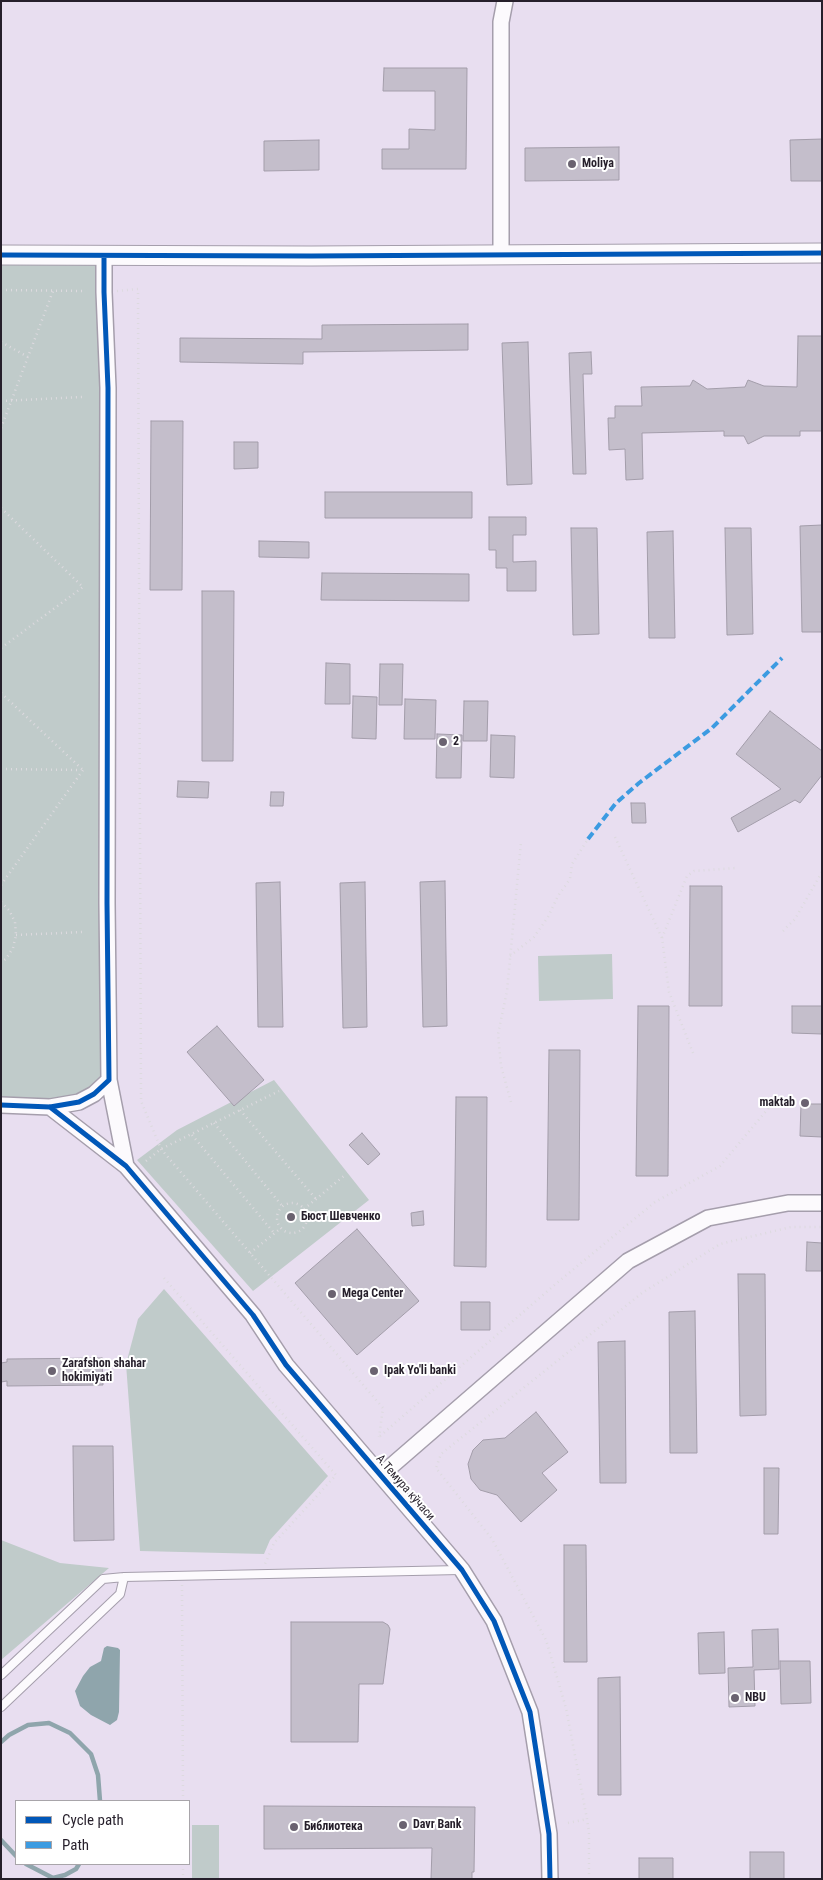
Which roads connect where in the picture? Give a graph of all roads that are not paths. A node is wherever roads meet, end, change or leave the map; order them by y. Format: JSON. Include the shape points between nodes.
{"nodes":[{"id":1,"x":505,"y":1,"type":"edge"},
{"id":2,"x":822,"y":253,"type":"edge"},
{"id":3,"x":501,"y":254,"type":"junction"},
{"id":4,"x":1,"y":255,"type":"edge"},
{"id":5,"x":104,"y":256,"type":"junction"},
{"id":6,"x":109,"y":1080,"type":"junction"},
{"id":7,"x":1,"y":1106,"type":"edge"},
{"id":8,"x":50,"y":1107,"type":"junction"},
{"id":9,"x":126,"y":1166,"type":"junction"},
{"id":10,"x":822,"y":1203,"type":"edge"},
{"id":11,"x":381,"y":1475,"type":"junction"},
{"id":12,"x":462,"y":1570,"type":"junction"},
{"id":13,"x":124,"y":1577,"type":"junction"},
{"id":14,"x":1,"y":1676,"type":"edge"},
{"id":15,"x":1,"y":1707,"type":"edge"},
{"id":16,"x":550,"y":1879,"type":"edge"}],
"edges":[{"from":1,"to":3,"type":"street","via":[[501,22]]},
{"from":2,"to":3,"type":"street"},
{"from":3,"to":5,"type":"street"},
{"from":4,"to":5,"type":"street"},
{"from":5,"to":6,"type":"street","via":[[108,388]]},
{"from":6,"to":8,"type":"street","via":[[94,1094],[78,1102]]},
{"from":6,"to":9,"type":"street"},
{"from":7,"to":8,"type":"street"},
{"from":8,"to":9,"type":"street","name":"А.Темура кўчаси"},
{"from":9,"to":11,"type":"street","name":"А.Темура кўчаси","via":[[252,1315],[286,1365]]},
{"from":10,"to":11,"type":"street","via":[[788,1203],[708,1218],[628,1261]]},
{"from":11,"to":12,"type":"street","name":"А.Темура кўчаси"},
{"from":12,"to":13,"type":"lane"},
{"from":12,"to":16,"type":"street","name":"А.Темура кўчаси","via":[[494,1621],[530,1712],[549,1834]]},
{"from":13,"to":14,"type":"lane","via":[[103,1580]]},
{"from":13,"to":15,"type":"lane","via":[[120,1594]]}]}
